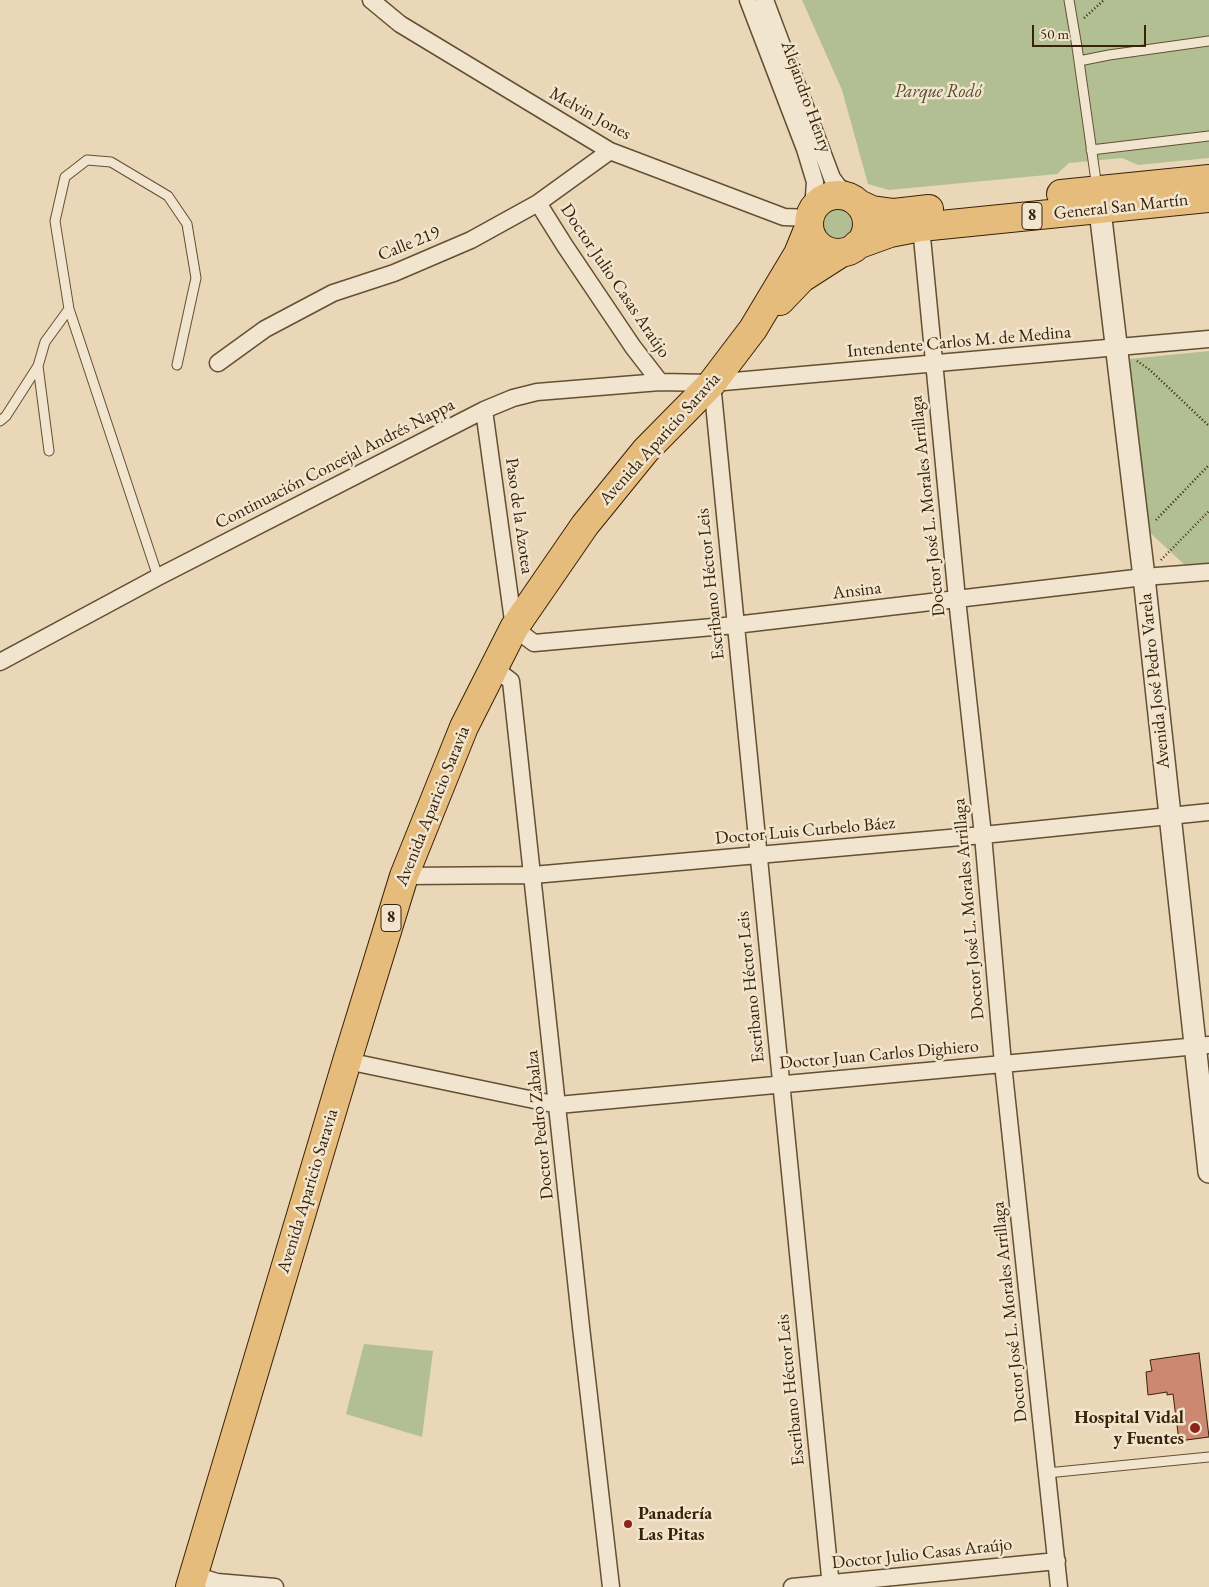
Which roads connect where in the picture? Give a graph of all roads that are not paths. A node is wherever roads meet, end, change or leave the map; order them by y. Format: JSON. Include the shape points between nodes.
{"nodes":[{"id":1,"x":371,"y":0,"type":"edge"},
{"id":2,"x":748,"y":0,"type":"edge"},
{"id":3,"x":765,"y":0,"type":"edge"},
{"id":4,"x":1068,"y":0,"type":"edge"},
{"id":5,"x":1209,"y":41,"type":"edge"},
{"id":6,"x":1079,"y":61,"type":"junction"},
{"id":7,"x":1209,"y":136,"type":"edge"},
{"id":8,"x":1091,"y":150,"type":"junction"},
{"id":9,"x":610,"y":151,"type":"junction"},
{"id":10,"x":1209,"y":178,"type":"edge"},
{"id":11,"x":1209,"y":198,"type":"edge"},
{"id":12,"x":1098,"y":200,"type":"junction"},
{"id":13,"x":855,"y":202,"type":"junction"},
{"id":14,"x":538,"y":203,"type":"junction"},
{"id":15,"x":810,"y":218,"type":"junction"},
{"id":16,"x":921,"y":227,"type":"junction"},
{"id":17,"x":849,"y":249,"type":"junction"},
{"id":18,"x":69,"y":309,"type":"junction"},
{"id":19,"x":752,"y":330,"type":"junction"},
{"id":20,"x":1209,"y":340,"type":"edge"},
{"id":21,"x":1117,"y":348,"type":"junction"},
{"id":22,"x":218,"y":363,"type":"dead end"},
{"id":23,"x":177,"y":364,"type":"dead end"},
{"id":24,"x":934,"y":364,"type":"junction"},
{"id":25,"x":38,"y":366,"type":"junction"},
{"id":26,"x":660,"y":382,"type":"junction"},
{"id":27,"x":712,"y":383,"type":"junction"},
{"id":28,"x":484,"y":410,"type":"junction"},
{"id":29,"x":0,"y":421,"type":"edge"},
{"id":30,"x":49,"y":450,"type":"dead end"},
{"id":31,"x":1209,"y":572,"type":"edge"},
{"id":32,"x":158,"y":576,"type":"junction"},
{"id":33,"x":1144,"y":577,"type":"junction"},
{"id":34,"x":957,"y":599,"type":"junction"},
{"id":35,"x":736,"y":625,"type":"junction"},
{"id":36,"x":514,"y":628,"type":"junction"},
{"id":37,"x":0,"y":662,"type":"edge"},
{"id":38,"x":494,"y":668,"type":"junction"},
{"id":39,"x":1209,"y":812,"type":"edge"},
{"id":40,"x":1170,"y":815,"type":"junction"},
{"id":41,"x":983,"y":835,"type":"junction"},
{"id":42,"x":758,"y":855,"type":"junction"},
{"id":43,"x":532,"y":875,"type":"junction"},
{"id":44,"x":404,"y":876,"type":"junction"},
{"id":45,"x":1202,"y":1045,"type":"edge"},
{"id":46,"x":347,"y":1061,"type":"junction"},
{"id":47,"x":1003,"y":1064,"type":"junction"},
{"id":48,"x":781,"y":1084,"type":"junction"},
{"id":49,"x":558,"y":1105,"type":"junction"},
{"id":50,"x":1209,"y":1172,"type":"edge"},
{"id":51,"x":1209,"y":1457,"type":"edge"},
{"id":52,"x":1047,"y":1473,"type":"junction"},
{"id":53,"x":1057,"y":1561,"type":"junction"},
{"id":54,"x":192,"y":1581,"type":"edge"},
{"id":55,"x":830,"y":1585,"type":"edge"},
{"id":56,"x":275,"y":1587,"type":"edge"},
{"id":57,"x":611,"y":1587,"type":"edge"},
{"id":58,"x":792,"y":1587,"type":"edge"},
{"id":59,"x":1059,"y":1587,"type":"edge"}],
"edges":[{"from":1,"to":9,"type":"street","name":"Melvin Jones","via":[[400,24]]},
{"from":2,"to":15,"type":"street","name":"Alejandro Henry","via":[[815,182]]},
{"from":3,"to":13,"type":"street","name":"Alejandro Henry","via":[[832,178]]},
{"from":4,"to":6,"type":"lane"},
{"from":5,"to":6,"type":"lane"},
{"from":6,"to":8,"type":"lane"},
{"from":7,"to":8,"type":"lane"},
{"from":8,"to":12,"type":"lane"},
{"from":9,"to":14,"type":"street","name":"Calle 219"},
{"from":9,"to":15,"type":"street","name":"Melvin Jones","via":[[784,217]]},
{"from":10,"to":12,"type":"highway","name":"General San Martín","number":"8"},
{"from":11,"to":12,"type":"highway","name":"General San Martín","number":"8"},
{"from":12,"to":13,"type":"highway","name":"General San Martín","number":"8","via":[[894,213],[872,210]]},
{"from":12,"to":16,"type":"highway","name":"General San Martín","number":"8"},
{"from":12,"to":21,"type":"street","name":"Avenida José Pedro Varela"},
{"from":13,"to":15,"type":"highway","number":"8","via":[[844,196],[826,198],[818,203]]},
{"from":13,"to":17,"type":"highway","via":[[864,212],[866,230],[863,238]]},
{"from":14,"to":22,"type":"street","name":"Calle 219","via":[[471,240],[394,273],[333,294],[265,329]]},
{"from":14,"to":26,"type":"street","name":"Doctor Julio Casas Araújo"},
{"from":15,"to":17,"type":"highway","via":[[816,243],[832,252]]},
{"from":15,"to":19,"type":"highway","name":"Avenida Aparicio Saravia","number":"8","via":[[798,254]]},
{"from":16,"to":17,"type":"highway","name":"General San Martín","number":"8","via":[[890,233]]},
{"from":16,"to":24,"type":"street","name":"Doctor José L. Morales Arrillaga"},
{"from":17,"to":19,"type":"highway","name":"Avenida Aparicio Saravia","number":"8","via":[[802,278]]},
{"from":18,"to":23,"type":"lane","via":[[55,221],[65,177],[86,160],[111,162],[168,196],[187,224],[196,278]]},
{"from":18,"to":25,"type":"lane","via":[[44,342]]},
{"from":18,"to":32,"type":"lane"},
{"from":19,"to":27,"type":"highway","name":"Avenida Aparicio Saravia","number":"8"},
{"from":20,"to":21,"type":"street","name":"Intendente Carlos M. de Medina"},
{"from":21,"to":24,"type":"street","name":"Intendente Carlos M. de Medina"},
{"from":21,"to":33,"type":"street","name":"Avenida José Pedro Varela"},
{"from":24,"to":27,"type":"street","name":"Intendente Carlos M. de Medina"},
{"from":24,"to":34,"type":"street","name":"Doctor José L. Morales Arrillaga"},
{"from":25,"to":29,"type":"lane"},
{"from":25,"to":30,"type":"lane"},
{"from":26,"to":27,"type":"street","name":"Continuación Concejal Andrés Nappa"},
{"from":26,"to":28,"type":"street","name":"Continuación Concejal Andrés Nappa","via":[[537,392]]},
{"from":27,"to":35,"type":"street","name":"Escribano Héctor Leis"},
{"from":27,"to":36,"type":"highway","name":"Avenida Aparicio Saravia","number":"8","via":[[640,457],[586,525]]},
{"from":28,"to":32,"type":"street","name":"Continuación Concejal Andrés Nappa"},
{"from":28,"to":36,"type":"street","name":"Paso de la Azotea"},
{"from":31,"to":33,"type":"street","name":"Ansina"},
{"from":32,"to":37,"type":"street","name":"Continuación Concejal Andrés Nappa"},
{"from":33,"to":34,"type":"street","name":"Ansina"},
{"from":33,"to":40,"type":"street","name":"Avenida José Pedro Varela"},
{"from":34,"to":35,"type":"street","name":"Ansina"},
{"from":34,"to":41,"type":"street","name":"Doctor José L. Morales Arrillaga"},
{"from":35,"to":36,"type":"street","name":"Ansina","via":[[534,643]]},
{"from":35,"to":42,"type":"street","name":"Escribano Héctor Leis"},
{"from":36,"to":38,"type":"highway","name":"Avenida Aparicio Saravia","number":"8"},
{"from":38,"to":43,"type":"street","name":"Doctor Pedro Zabalza","via":[[511,681]]},
{"from":38,"to":44,"type":"highway","name":"Avenida Aparicio Saravia","number":"8","via":[[464,727]]},
{"from":39,"to":40,"type":"street","name":"Doctor Luis Curbelo Báez"},
{"from":40,"to":41,"type":"street","name":"Doctor Luis Curbelo Báez"},
{"from":40,"to":45,"type":"street","name":"Avenida José Pedro Varela"},
{"from":41,"to":42,"type":"street","name":"Doctor Luis Curbelo Báez"},
{"from":41,"to":47,"type":"street","name":"Doctor José L. Morales Arrillaga"},
{"from":42,"to":43,"type":"street","name":"Doctor Luis Curbelo Báez"},
{"from":42,"to":48,"type":"street","name":"Escribano Héctor Leis"},
{"from":43,"to":44,"type":"street","name":"Doctor Luis Curbelo Báez"},
{"from":43,"to":49,"type":"street","name":"Doctor Pedro Zabalza"},
{"from":44,"to":46,"type":"highway","name":"Avenida Aparicio Saravia","number":"8"},
{"from":45,"to":47,"type":"street","name":"Doctor Juan Carlos Dighiero"},
{"from":45,"to":50,"type":"street","name":"Avenida José Pedro Varela"},
{"from":46,"to":49,"type":"street","name":"Doctor Juan Carlos Dighiero"},
{"from":46,"to":54,"type":"highway","name":"Avenida Aparicio Saravia","number":"8"},
{"from":47,"to":48,"type":"street","name":"Doctor Juan Carlos Dighiero"},
{"from":47,"to":52,"type":"street","name":"Doctor José L. Morales Arrillaga"},
{"from":48,"to":49,"type":"street","name":"Doctor Juan Carlos Dighiero"},
{"from":48,"to":55,"type":"street","name":"Escribano Héctor Leis"},
{"from":49,"to":57,"type":"street","name":"Doctor Pedro Zabalza"},
{"from":51,"to":52,"type":"lane"},
{"from":52,"to":53,"type":"street","name":"Doctor José L. Morales Arrillaga"},
{"from":53,"to":55,"type":"street","name":"Doctor Julio Casas Araújo"},
{"from":53,"to":59,"type":"street","name":"Doctor José L. Morales Arrillaga"},
{"from":54,"to":56,"type":"street"},
{"from":55,"to":58,"type":"street","name":"Doctor Julio Casas Araújo"}]}
